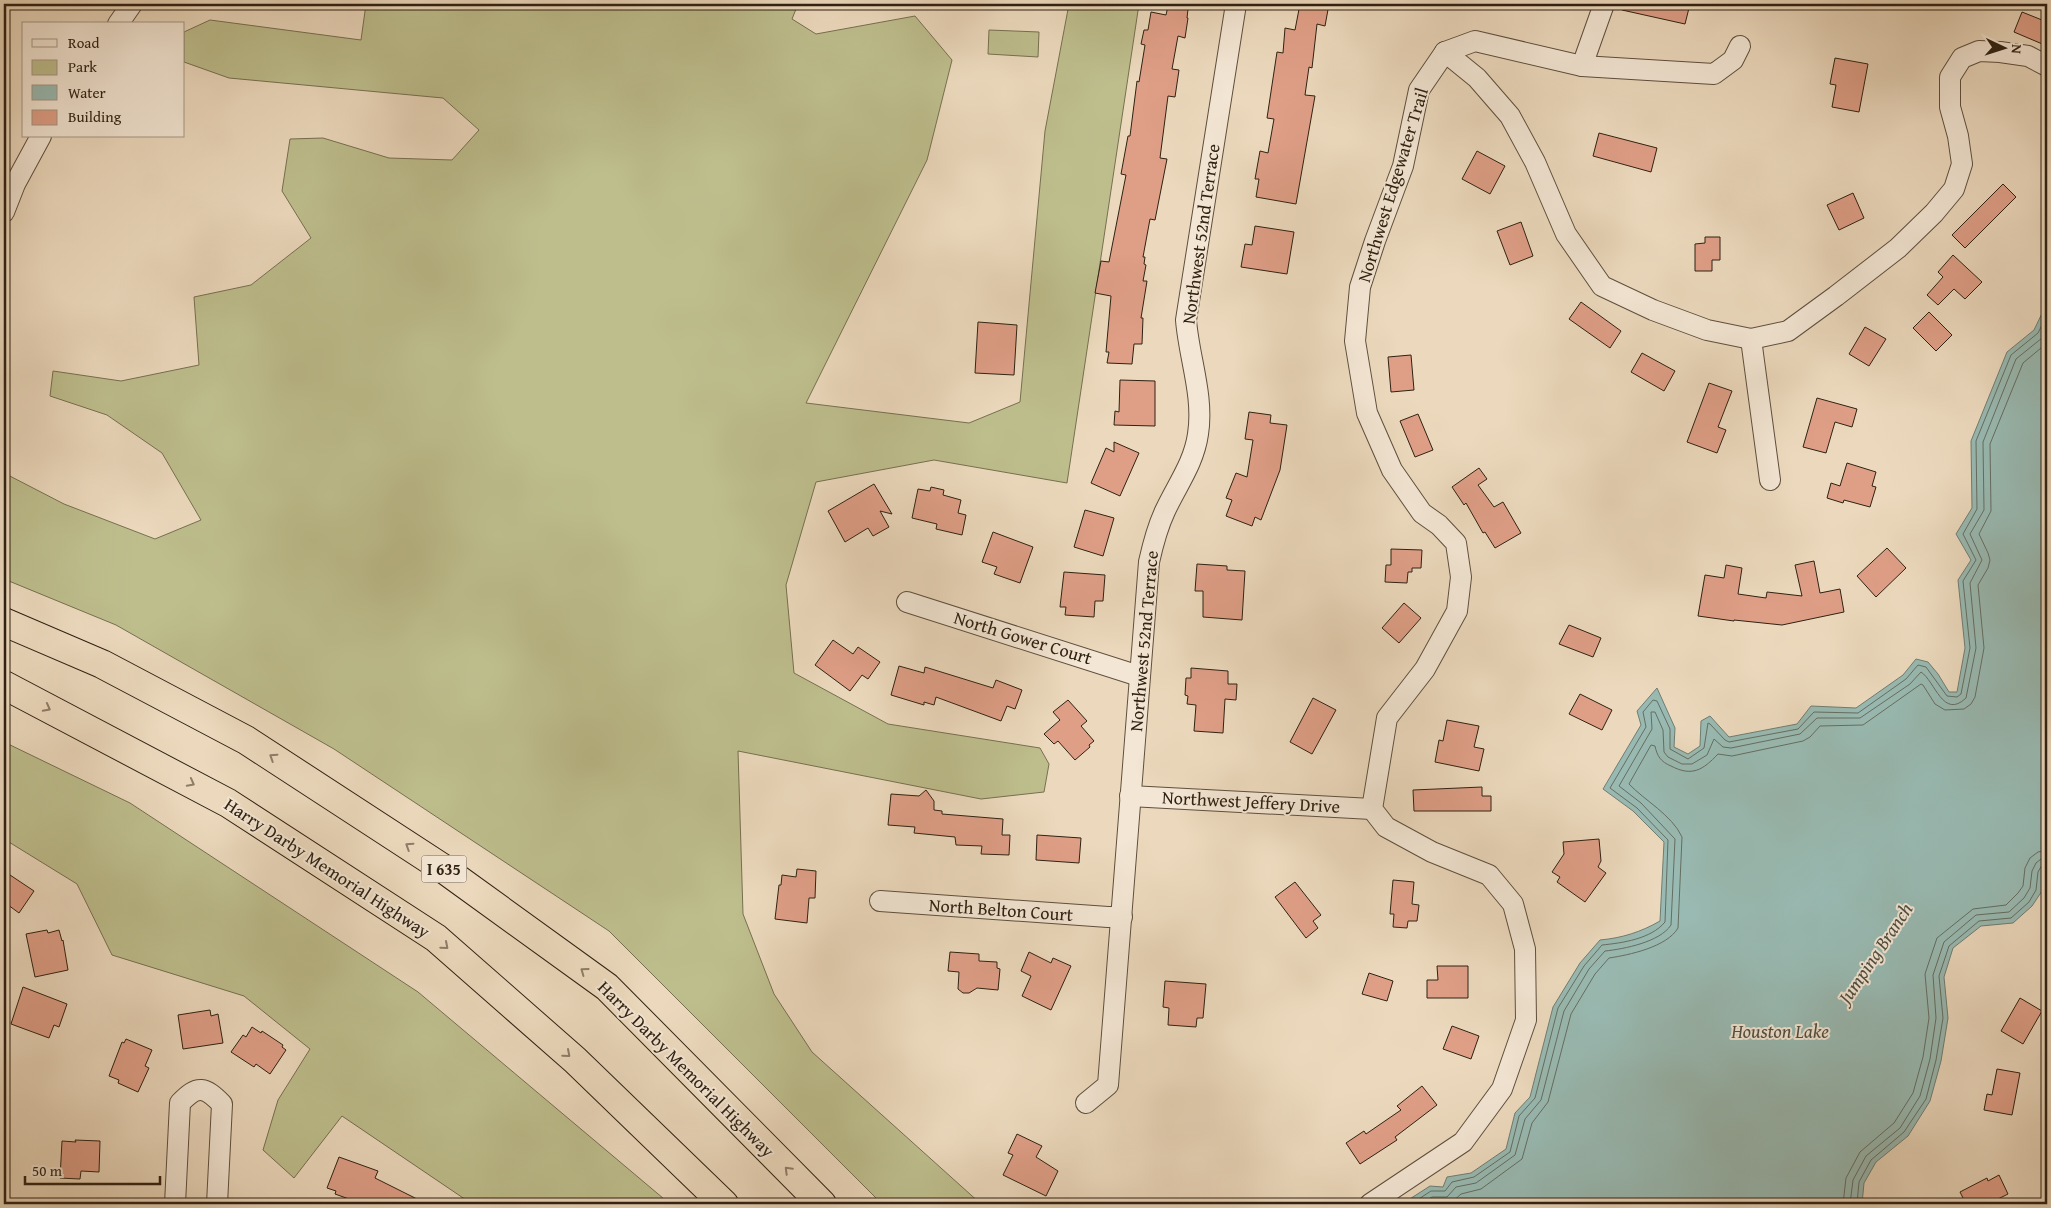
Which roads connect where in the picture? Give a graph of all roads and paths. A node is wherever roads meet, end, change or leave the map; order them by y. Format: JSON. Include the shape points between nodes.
{"nodes":[{"id":1,"x":132,"y":4,"type":"edge"},
{"id":2,"x":1236,"y":4,"type":"edge"},
{"id":3,"x":1604,"y":4,"type":"edge"},
{"id":4,"x":119,"y":22,"type":"edge"},
{"id":5,"x":1740,"y":46,"type":"dead end"},
{"id":6,"x":1446,"y":52,"type":"junction"},
{"id":7,"x":1582,"y":66,"type":"junction"},
{"id":8,"x":2047,"y":66,"type":"edge"},
{"id":9,"x":40,"y":138,"type":"edge"},
{"id":10,"x":4,"y":212,"type":"edge"},
{"id":11,"x":1752,"y":339,"type":"junction"},
{"id":12,"x":1770,"y":480,"type":"dead end"},
{"id":13,"x":907,"y":602,"type":"dead end"},
{"id":14,"x":4,"y":622,"type":"edge"},
{"id":15,"x":1139,"y":676,"type":"junction"},
{"id":16,"x":4,"y":685,"type":"edge"},
{"id":17,"x":1130,"y":796,"type":"junction"},
{"id":18,"x":1372,"y":809,"type":"junction"},
{"id":19,"x":880,"y":901,"type":"dead end"},
{"id":20,"x":1122,"y":917,"type":"junction"},
{"id":21,"x":1086,"y":1103,"type":"dead end"},
{"id":22,"x":174,"y":1204,"type":"edge"},
{"id":23,"x":217,"y":1204,"type":"edge"},
{"id":24,"x":724,"y":1204,"type":"edge"},
{"id":25,"x":822,"y":1204,"type":"edge"},
{"id":26,"x":1370,"y":1204,"type":"edge"}],
"edges":[{"from":1,"to":4,"type":"street"},
{"from":2,"to":15,"type":"street","name":"Northwest 52nd Terrace","via":[[1186,320],[1198,391],[1198,433],[1186,474],[1155,534],[1149,562]]},
{"from":3,"to":7,"type":"street"},
{"from":5,"to":7,"type":"street","via":[[1733,60],[1714,74]]},
{"from":6,"to":7,"type":"street","via":[[1474,40]]},
{"from":6,"to":11,"type":"street","via":[[1477,78],[1510,116],[1535,162],[1566,234],[1602,286],[1707,330]]},
{"from":6,"to":18,"type":"street","name":"Northwest Edgewater Trail","via":[[1419,90],[1403,166],[1360,288],[1355,341],[1367,413],[1392,470],[1422,513],[1456,543],[1461,577],[1457,611],[1426,669],[1388,718]]},
{"from":8,"to":11,"type":"street","via":[[2028,56],[2000,52],[1979,51],[1962,58],[1950,77],[1950,106],[1962,164],[1954,189],[1898,248],[1836,296],[1788,331]]},
{"from":9,"to":10,"type":"street"},
{"from":11,"to":12,"type":"street"},
{"from":13,"to":15,"type":"street","name":"North Gower Court"},
{"from":25,"to":14,"type":"highway","name":"Harry Darby Memorial Highway","number":"I 635","one_way":true,"via":[[606,987],[441,867],[246,740],[102,664]]},
{"from":15,"to":17,"type":"street","name":"Northwest 52nd Terrace"},
{"from":16,"to":24,"type":"highway","name":"Harry Darby Memorial Highway","one_way":true,"via":[[228,803],[436,938],[575,1060]]},
{"from":17,"to":18,"type":"street","name":"Northwest Jeffery Drive"},
{"from":17,"to":20,"type":"street","name":"Northwest 52nd Terrace"},
{"from":18,"to":26,"type":"street","via":[[1386,827],[1432,852],[1489,875],[1513,904],[1525,949],[1526,1020],[1502,1089],[1463,1142]]},
{"from":19,"to":20,"type":"street","name":"North Belton Court"},
{"from":20,"to":21,"type":"street","name":"Northwest 52nd Terrace","via":[[1108,1085]]},
{"from":22,"to":23,"type":"street","via":[[180,1102],[201,1089],[209,1090],[222,1104]]}]}
